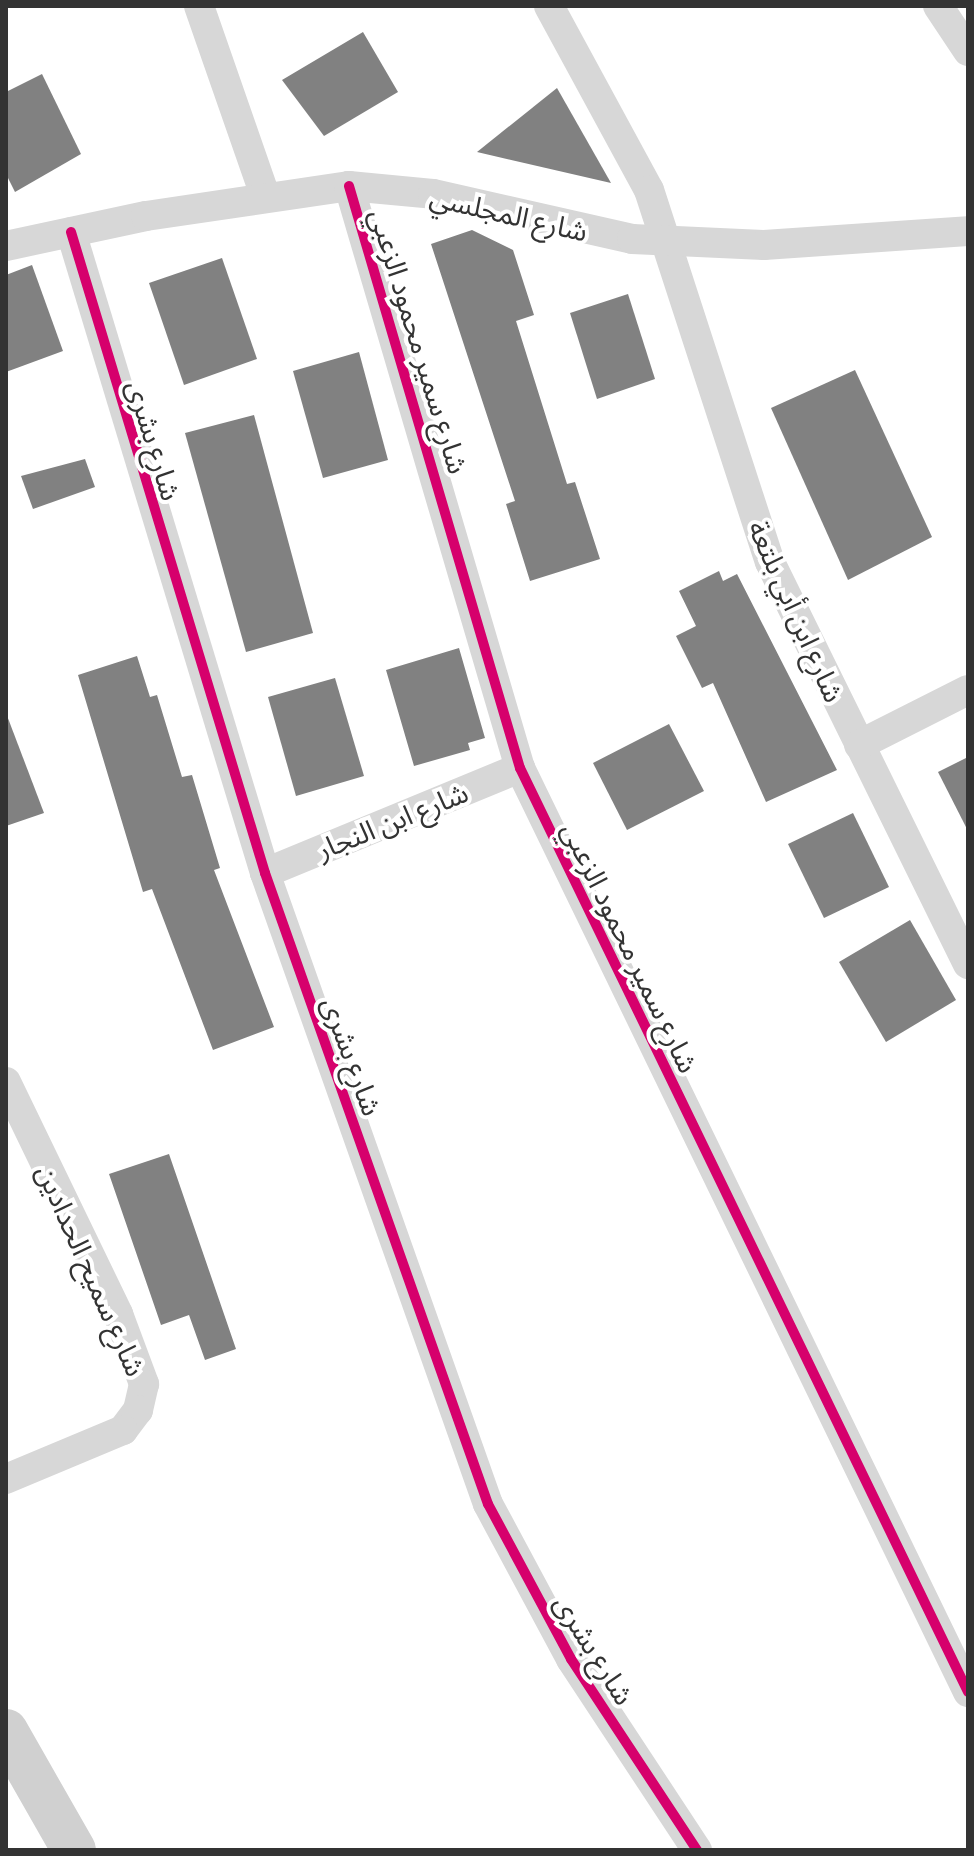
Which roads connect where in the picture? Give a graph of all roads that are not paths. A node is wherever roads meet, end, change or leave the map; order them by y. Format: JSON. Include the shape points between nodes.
{"nodes":[{"id":1,"x":199,"y":6,"type":"edge"},
{"id":2,"x":549,"y":6,"type":"edge"},
{"id":3,"x":938,"y":6,"type":"edge"},
{"id":4,"x":968,"y":51,"type":"edge"},
{"id":5,"x":349,"y":186,"type":"junction"},
{"id":6,"x":265,"y":195,"type":"junction"},
{"id":7,"x":968,"y":231,"type":"edge"},
{"id":8,"x":71,"y":232,"type":"junction"},
{"id":9,"x":666,"y":241,"type":"junction"},
{"id":10,"x":6,"y":246,"type":"edge"},
{"id":11,"x":968,"y":690,"type":"edge"},
{"id":12,"x":859,"y":745,"type":"junction"},
{"id":13,"x":520,"y":768,"type":"junction"},
{"id":14,"x":265,"y":873,"type":"junction"},
{"id":15,"x":968,"y":964,"type":"edge"},
{"id":16,"x":6,"y":1082,"type":"edge"},
{"id":17,"x":6,"y":1479,"type":"edge"},
{"id":18,"x":968,"y":1692,"type":"edge"},
{"id":19,"x":6,"y":1731,"type":"edge"},
{"id":20,"x":74,"y":1850,"type":"edge"},
{"id":21,"x":697,"y":1850,"type":"edge"}],
"edges":[{"from":1,"to":6,"type":"street"},
{"from":2,"to":9,"type":"street","name":"شارع ابن أبي بلتعة","via":[[626,137]]},
{"from":3,"to":4,"type":"street"},
{"from":5,"to":6,"type":"street","name":"شارع المجلسي"},
{"from":5,"to":9,"type":"street","name":"شارع المجلسي","via":[[433,194],[585,231]]},
{"from":5,"to":13,"type":"street","name":"شارع سمير محمود الزعبي"},
{"from":6,"to":8,"type":"street","name":"شارع المجلسي"},
{"from":7,"to":9,"type":"street","name":"شارع المجلسي","via":[[764,245]]},
{"from":8,"to":10,"type":"street","name":"شارع المجلسي"},
{"from":8,"to":14,"type":"street","name":"شارع بشرى"},
{"from":9,"to":12,"type":"street","name":"شارع ابن أبي بلتعة","via":[[770,562]]},
{"from":11,"to":12,"type":"street"},
{"from":12,"to":15,"type":"street","name":"شارع ابن أبي بلتعة"},
{"from":13,"to":14,"type":"street","name":"شارع ابن النجار"},
{"from":13,"to":18,"type":"street","name":"شارع سمير محمود الزعبي"},
{"from":14,"to":21,"type":"street","name":"شارع بشرى","via":[[488,1504],[571,1659]]},
{"from":16,"to":17,"type":"street","name":"شارع سميح الحدادين","via":[[118,1314],[144,1384],[138,1410],[123,1430]]},
{"from":19,"to":20,"type":"street"}]}
